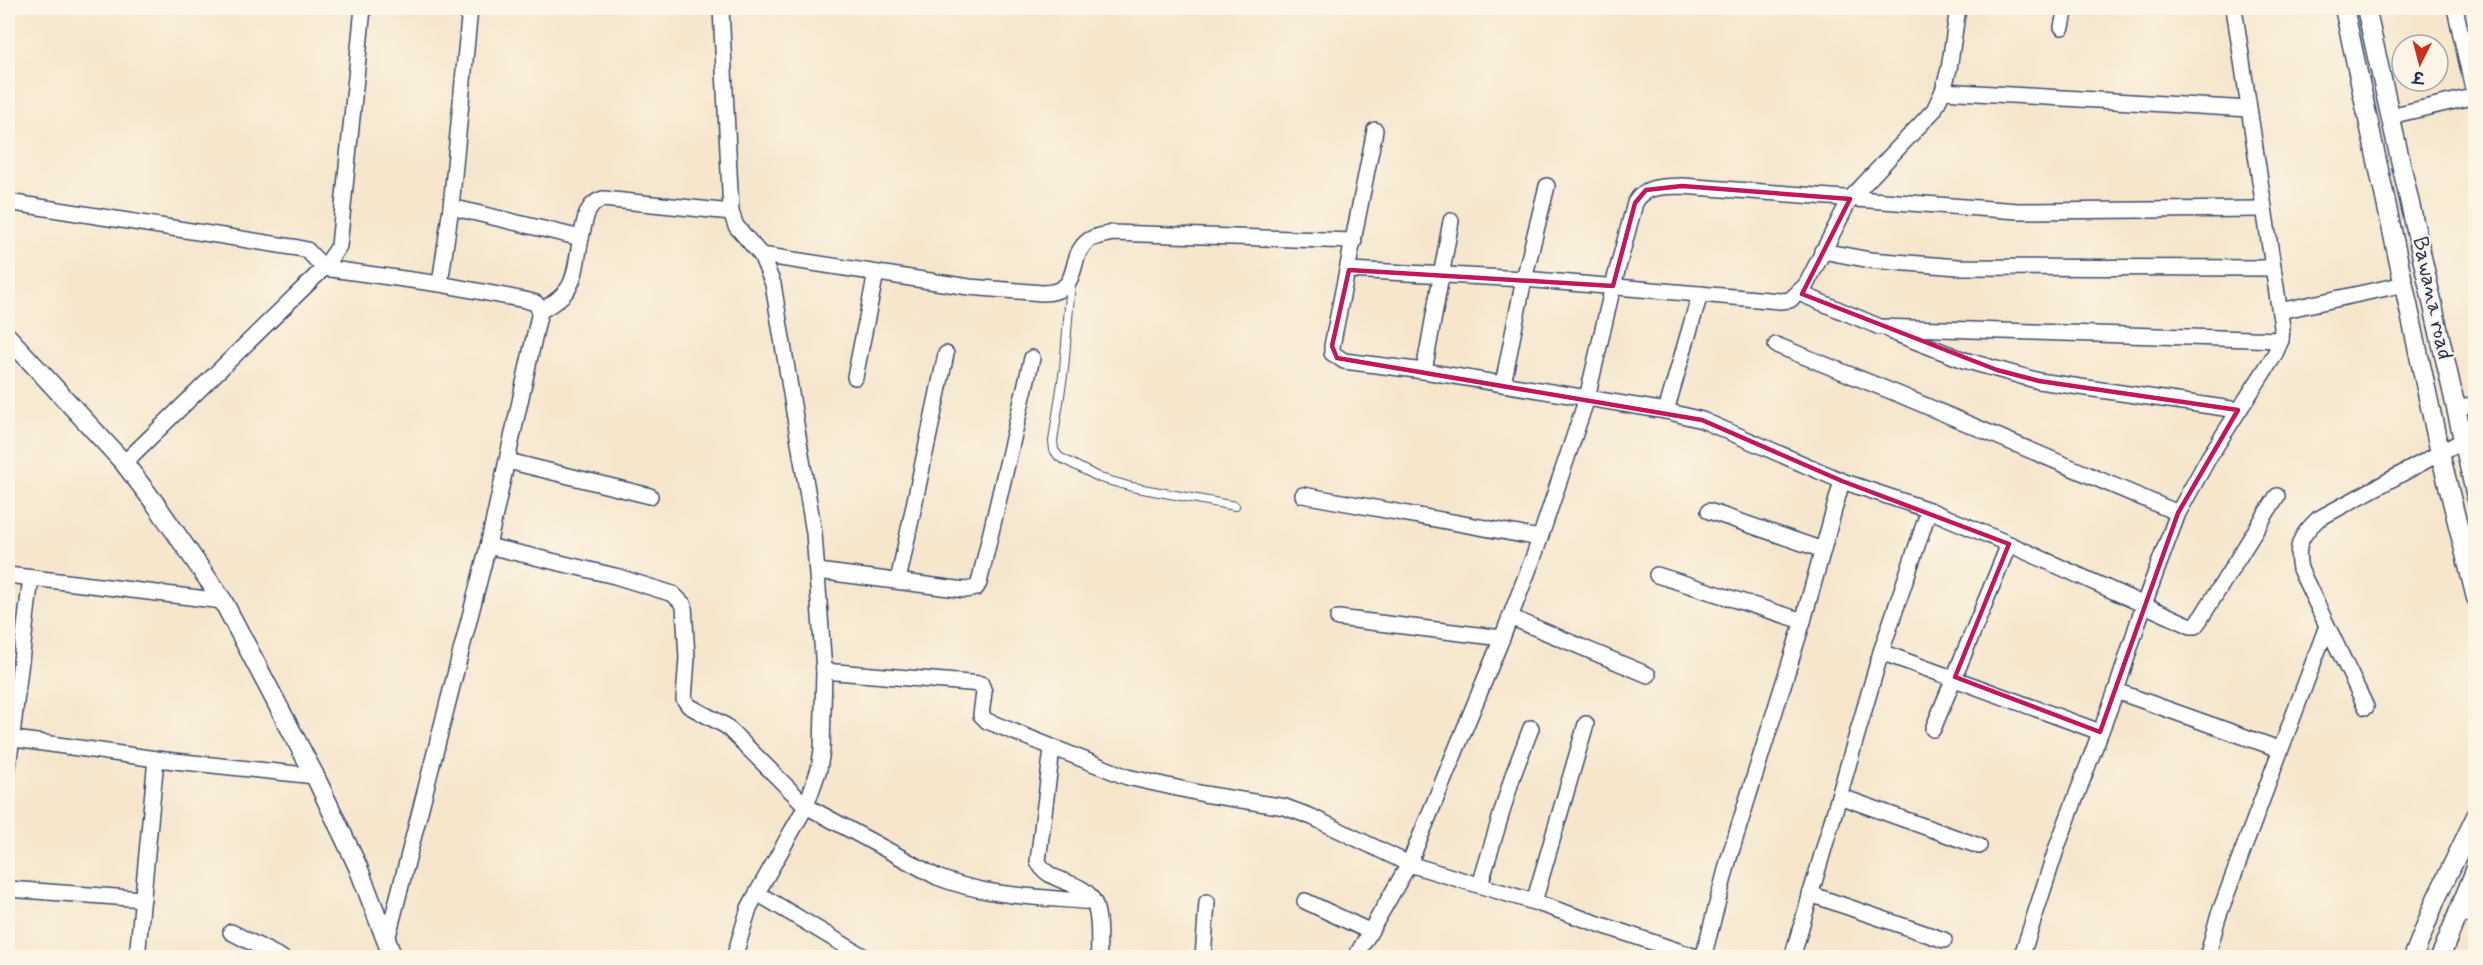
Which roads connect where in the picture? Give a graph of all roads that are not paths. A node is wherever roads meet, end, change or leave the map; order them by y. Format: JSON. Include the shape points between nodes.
{"nodes":[{"id":1,"x":363,"y":8,"type":"edge"},
{"id":2,"x":470,"y":8,"type":"edge"},
{"id":3,"x":721,"y":8,"type":"edge"},
{"id":4,"x":1959,"y":8,"type":"edge"},
{"id":5,"x":2066,"y":8,"type":"edge"},
{"id":6,"x":2234,"y":8,"type":"edge"},
{"id":7,"x":2344,"y":8,"type":"edge"},
{"id":8,"x":2366,"y":8,"type":"edge"},
{"id":9,"x":2455,"y":8,"type":"edge"},
{"id":10,"x":2061,"y":27,"type":"dead end"},
{"id":11,"x":1943,"y":91,"type":"junction"},
{"id":12,"x":2475,"y":98,"type":"edge"},
{"id":13,"x":2249,"y":109,"type":"junction"},
{"id":14,"x":2390,"y":116,"type":"junction"},
{"id":15,"x":1375,"y":130,"type":"dead end"},
{"id":16,"x":1547,"y":186,"type":"dead end"},
{"id":17,"x":1850,"y":199,"type":"junction"},
{"id":18,"x":8,"y":202,"type":"edge"},
{"id":19,"x":451,"y":207,"type":"junction"},
{"id":20,"x":2263,"y":209,"type":"junction"},
{"id":21,"x":730,"y":212,"type":"junction"},
{"id":22,"x":1451,"y":221,"type":"dead end"},
{"id":23,"x":581,"y":238,"type":"junction"},
{"id":24,"x":1354,"y":241,"type":"junction"},
{"id":25,"x":1822,"y":251,"type":"junction"},
{"id":26,"x":761,"y":255,"type":"junction"},
{"id":27,"x":324,"y":268,"type":"junction"},
{"id":28,"x":2273,"y":268,"type":"junction"},
{"id":29,"x":1349,"y":270,"type":"junction"},
{"id":30,"x":876,"y":273,"type":"junction"},
{"id":31,"x":1443,"y":275,"type":"junction"},
{"id":32,"x":1071,"y":278,"type":"junction"},
{"id":33,"x":1524,"y":279,"type":"junction"},
{"id":34,"x":440,"y":284,"type":"junction"},
{"id":35,"x":2404,"y":284,"type":"junction"},
{"id":36,"x":1613,"y":286,"type":"junction"},
{"id":37,"x":1799,"y":293,"type":"junction"},
{"id":38,"x":1700,"y":294,"type":"junction"},
{"id":39,"x":540,"y":311,"type":"junction"},
{"id":40,"x":2280,"y":311,"type":"junction"},
{"id":41,"x":1880,"y":327,"type":"junction"},
{"id":42,"x":8,"y":337,"type":"edge"},
{"id":43,"x":2281,"y":340,"type":"junction"},
{"id":44,"x":1776,"y":345,"type":"dead end"},
{"id":45,"x":946,"y":354,"type":"dead end"},
{"id":46,"x":1032,"y":358,"type":"dead end"},
{"id":47,"x":1424,"y":371,"type":"junction"},
{"id":48,"x":855,"y":377,"type":"dead end"},
{"id":49,"x":1503,"y":384,"type":"junction"},
{"id":50,"x":1587,"y":398,"type":"junction"},
{"id":51,"x":2475,"y":405,"type":"edge"},
{"id":52,"x":2455,"y":408,"type":"junction"},
{"id":53,"x":2238,"y":410,"type":"junction"},
{"id":54,"x":1666,"y":411,"type":"junction"},
{"id":55,"x":2463,"y":441,"type":"junction"},
{"id":56,"x":2440,"y":453,"type":"junction"},
{"id":57,"x":508,"y":461,"type":"junction"},
{"id":58,"x":124,"y":463,"type":"junction"},
{"id":59,"x":1842,"y":481,"type":"junction"},
{"id":60,"x":1303,"y":495,"type":"dead end"},
{"id":61,"x":650,"y":496,"type":"dead end"},
{"id":62,"x":2277,"y":496,"type":"dead end"},
{"id":63,"x":2475,"y":497,"type":"edge"},
{"id":64,"x":1235,"y":506,"type":"dead end"},
{"id":65,"x":1929,"y":510,"type":"junction"},
{"id":66,"x":1709,"y":511,"type":"dead end"},
{"id":67,"x":2178,"y":513,"type":"junction"},
{"id":68,"x":1540,"y":538,"type":"junction"},
{"id":69,"x":2009,"y":544,"type":"junction"},
{"id":70,"x":488,"y":546,"type":"junction"},
{"id":71,"x":1823,"y":550,"type":"junction"},
{"id":72,"x":818,"y":571,"type":"junction"},
{"id":73,"x":1657,"y":575,"type":"dead end"},
{"id":74,"x":8,"y":576,"type":"edge"},
{"id":75,"x":32,"y":578,"type":"junction"},
{"id":76,"x":898,"y":581,"type":"junction"},
{"id":77,"x":2475,"y":598,"type":"edge"},
{"id":78,"x":223,"y":601,"type":"junction"},
{"id":79,"x":2144,"y":604,"type":"junction"},
{"id":80,"x":1510,"y":617,"type":"junction"},
{"id":81,"x":1338,"y":618,"type":"dead end"},
{"id":82,"x":1803,"y":621,"type":"junction"},
{"id":83,"x":2327,"y":627,"type":"junction"},
{"id":84,"x":1502,"y":638,"type":"junction"},
{"id":85,"x":1881,"y":652,"type":"junction"},
{"id":86,"x":824,"y":672,"type":"junction"},
{"id":87,"x":1648,"y":675,"type":"dead end"},
{"id":88,"x":1955,"y":677,"type":"junction"},
{"id":89,"x":2116,"y":692,"type":"junction"},
{"id":90,"x":2366,"y":707,"type":"dead end"},
{"id":91,"x":1586,"y":724,"type":"dead end"},
{"id":92,"x":1531,"y":728,"type":"dead end"},
{"id":93,"x":1933,"y":729,"type":"dead end"},
{"id":94,"x":2100,"y":732,"type":"junction"},
{"id":95,"x":9,"y":738,"type":"edge"},
{"id":96,"x":1052,"y":749,"type":"junction"},
{"id":97,"x":2279,"y":749,"type":"junction"},
{"id":98,"x":156,"y":759,"type":"junction"},
{"id":99,"x":8,"y":768,"type":"edge"},
{"id":100,"x":315,"y":776,"type":"junction"},
{"id":101,"x":1839,"y":796,"type":"junction"},
{"id":102,"x":806,"y":806,"type":"junction"},
{"id":103,"x":2475,"y":816,"type":"edge"},
{"id":104,"x":1979,"y":846,"type":"dead end"},
{"id":105,"x":1409,"y":864,"type":"junction"},
{"id":106,"x":2475,"y":868,"type":"edge"},
{"id":107,"x":1480,"y":885,"type":"junction"},
{"id":108,"x":8,"y":889,"type":"edge"},
{"id":109,"x":757,"y":893,"type":"junction"},
{"id":110,"x":1810,"y":894,"type":"junction"},
{"id":111,"x":142,"y":899,"type":"junction"},
{"id":112,"x":1305,"y":901,"type":"dead end"},
{"id":113,"x":1094,"y":902,"type":"junction"},
{"id":114,"x":1207,"y":902,"type":"dead end"},
{"id":115,"x":1534,"y":902,"type":"junction"},
{"id":116,"x":2458,"y":911,"type":"junction"},
{"id":117,"x":2475,"y":918,"type":"edge"},
{"id":118,"x":1369,"y":931,"type":"junction"},
{"id":119,"x":231,"y":932,"type":"dead end"},
{"id":120,"x":387,"y":940,"type":"junction"},
{"id":121,"x":1944,"y":940,"type":"dead end"},
{"id":122,"x":137,"y":957,"type":"edge"},
{"id":123,"x":282,"y":957,"type":"edge"},
{"id":124,"x":393,"y":957,"type":"edge"},
{"id":125,"x":734,"y":957,"type":"edge"},
{"id":126,"x":866,"y":957,"type":"edge"},
{"id":127,"x":1099,"y":957,"type":"edge"},
{"id":128,"x":1203,"y":957,"type":"edge"},
{"id":129,"x":1355,"y":957,"type":"edge"},
{"id":130,"x":1699,"y":957,"type":"edge"},
{"id":131,"x":1703,"y":957,"type":"edge"},
{"id":132,"x":1792,"y":957,"type":"edge"},
{"id":133,"x":2021,"y":957,"type":"edge"},
{"id":134,"x":2207,"y":957,"type":"edge"},
{"id":135,"x":2413,"y":957,"type":"edge"},
{"id":136,"x":2440,"y":957,"type":"edge"}],
"edges":[{"from":1,"to":27,"type":"street","via":[[343,230],[339,246]]},
{"from":2,"to":19,"type":"street"},
{"from":3,"to":21,"type":"street"},
{"from":4,"to":11,"type":"street"},
{"from":5,"to":10,"type":"street"},
{"from":6,"to":13,"type":"street"},
{"from":7,"to":35,"type":"street","name":"Bawana road"},
{"from":8,"to":14,"type":"street","name":"Bawana road"},
{"from":9,"to":12,"type":"street"},
{"from":11,"to":13,"type":"street"},
{"from":11,"to":17,"type":"street","via":[[1923,123]]},
{"from":12,"to":14,"type":"street"},
{"from":13,"to":20,"type":"street"},
{"from":14,"to":52,"type":"street","name":"Bawana road"},
{"from":15,"to":24,"type":"street"},
{"from":16,"to":33,"type":"street"},
{"from":17,"to":20,"type":"street","via":[[2030,211]]},
{"from":17,"to":25,"type":"street"},
{"from":17,"to":36,"type":"street","via":[[1682,186],[1646,190],[1635,203]]},
{"from":18,"to":27,"type":"street","via":[[298,248],[307,250]]},
{"from":19,"to":23,"type":"street"},
{"from":19,"to":34,"type":"street"},
{"from":20,"to":28,"type":"street"},
{"from":21,"to":23,"type":"street","via":[[603,199],[588,208]]},
{"from":21,"to":26,"type":"street","via":[[736,226]]},
{"from":22,"to":31,"type":"street"},
{"from":23,"to":39,"type":"street","via":[[569,290]]},
{"from":24,"to":29,"type":"street"},
{"from":24,"to":32,"type":"street","via":[[1112,233],[1088,241]]},
{"from":25,"to":28,"type":"street","via":[[1870,260],[1958,267]]},
{"from":25,"to":37,"type":"street"},
{"from":26,"to":30,"type":"street"},
{"from":26,"to":72,"type":"street","via":[[773,284]]},
{"from":27,"to":34,"type":"street"},
{"from":27,"to":58,"type":"street"},
{"from":28,"to":40,"type":"street"},
{"from":29,"to":31,"type":"street"},
{"from":29,"to":47,"type":"street","via":[[1332,353],[1344,361]]},
{"from":30,"to":32,"type":"street","via":[[1042,293],[1065,288]]},
{"from":30,"to":48,"type":"street"},
{"from":31,"to":33,"type":"street"},
{"from":31,"to":47,"type":"street"},
{"from":32,"to":64,"type":"lane","via":[[1054,450],[1114,483]]},
{"from":33,"to":36,"type":"street"},
{"from":33,"to":49,"type":"street"},
{"from":34,"to":39,"type":"street","via":[[525,300],[536,303]]},
{"from":35,"to":40,"type":"street"},
{"from":35,"to":56,"type":"street","name":"Bawana road"},
{"from":36,"to":38,"type":"street"},
{"from":36,"to":50,"type":"street"},
{"from":37,"to":38,"type":"street","via":[[1780,301]]},
{"from":37,"to":41,"type":"street"},
{"from":38,"to":54,"type":"street"},
{"from":39,"to":57,"type":"street"},
{"from":40,"to":43,"type":"street"},
{"from":41,"to":43,"type":"street"},
{"from":41,"to":53,"type":"street","via":[[1964,360],[2039,381]]},
{"from":42,"to":58,"type":"street"},
{"from":43,"to":53,"type":"street"},
{"from":44,"to":67,"type":"street"},
{"from":45,"to":76,"type":"street"},
{"from":46,"to":76,"type":"street","via":[[979,583],[971,591]]},
{"from":47,"to":49,"type":"street"},
{"from":49,"to":50,"type":"street"},
{"from":50,"to":54,"type":"street"},
{"from":50,"to":68,"type":"street"},
{"from":51,"to":52,"type":"street"},
{"from":52,"to":55,"type":"street","name":"Bawana road"},
{"from":53,"to":67,"type":"street"},
{"from":54,"to":59,"type":"street","via":[[1722,428]]},
{"from":55,"to":56,"type":"street"},
{"from":55,"to":63,"type":"street","name":"Bawana road"},
{"from":56,"to":77,"type":"street","name":"Bawana road"},
{"from":56,"to":83,"type":"street","via":[[2318,519],[2304,532],[2299,545],[2300,569]]},
{"from":57,"to":61,"type":"street"},
{"from":57,"to":70,"type":"street"},
{"from":58,"to":78,"type":"street"},
{"from":59,"to":65,"type":"street"},
{"from":59,"to":71,"type":"street"},
{"from":60,"to":68,"type":"street"},
{"from":62,"to":79,"type":"street","via":[[2196,626]]},
{"from":65,"to":69,"type":"street"},
{"from":65,"to":85,"type":"street"},
{"from":66,"to":71,"type":"street"},
{"from":67,"to":79,"type":"street"},
{"from":68,"to":80,"type":"street"},
{"from":69,"to":79,"type":"street"},
{"from":69,"to":88,"type":"street"},
{"from":70,"to":102,"type":"street","via":[[673,594],[684,605],[684,699],[689,706],[726,726]]},
{"from":70,"to":120,"type":"street"},
{"from":71,"to":82,"type":"street"},
{"from":72,"to":76,"type":"street"},
{"from":72,"to":86,"type":"street"},
{"from":73,"to":82,"type":"street"},
{"from":74,"to":75,"type":"street"},
{"from":75,"to":78,"type":"street"},
{"from":75,"to":95,"type":"street"},
{"from":78,"to":100,"type":"street"},
{"from":79,"to":89,"type":"street"},
{"from":80,"to":84,"type":"street"},
{"from":80,"to":87,"type":"street"},
{"from":81,"to":84,"type":"street"},
{"from":82,"to":131,"type":"street","via":[[1729,858]]},
{"from":83,"to":90,"type":"street"},
{"from":83,"to":97,"type":"street"},
{"from":84,"to":105,"type":"street"},
{"from":85,"to":88,"type":"street"},
{"from":85,"to":101,"type":"street"},
{"from":86,"to":96,"type":"street","via":[[981,684],[984,719]]},
{"from":86,"to":102,"type":"street","via":[[822,750]]},
{"from":88,"to":93,"type":"street"},
{"from":88,"to":94,"type":"street"},
{"from":89,"to":94,"type":"street"},
{"from":89,"to":97,"type":"street"},
{"from":91,"to":115,"type":"street"},
{"from":92,"to":107,"type":"street"},
{"from":94,"to":133,"type":"street"},
{"from":95,"to":98,"type":"street"},
{"from":95,"to":99,"type":"street"},
{"from":96,"to":105,"type":"street","via":[[1126,777],[1285,807]]},
{"from":96,"to":113,"type":"street","via":[[1038,861],[1045,874],[1083,891]]},
{"from":97,"to":134,"type":"street"},
{"from":98,"to":100,"type":"street"},
{"from":98,"to":111,"type":"street"},
{"from":100,"to":120,"type":"street"},
{"from":101,"to":104,"type":"street"},
{"from":101,"to":110,"type":"street"},
{"from":102,"to":109,"type":"street"},
{"from":102,"to":113,"type":"street","via":[[958,885],[988,892]]},
{"from":103,"to":135,"type":"street"},
{"from":105,"to":107,"type":"street"},
{"from":105,"to":118,"type":"street"},
{"from":106,"to":116,"type":"street"},
{"from":107,"to":115,"type":"street"},
{"from":108,"to":111,"type":"street"},
{"from":109,"to":125,"type":"street"},
{"from":109,"to":126,"type":"street"},
{"from":110,"to":121,"type":"street"},
{"from":110,"to":132,"type":"street"},
{"from":111,"to":122,"type":"street"},
{"from":112,"to":118,"type":"street"},
{"from":113,"to":127,"type":"street"},
{"from":114,"to":128,"type":"street"},
{"from":115,"to":130,"type":"street"},
{"from":116,"to":117,"type":"street"},
{"from":116,"to":136,"type":"street"},
{"from":118,"to":129,"type":"street"},
{"from":119,"to":123,"type":"street"},
{"from":120,"to":124,"type":"street"}]}
